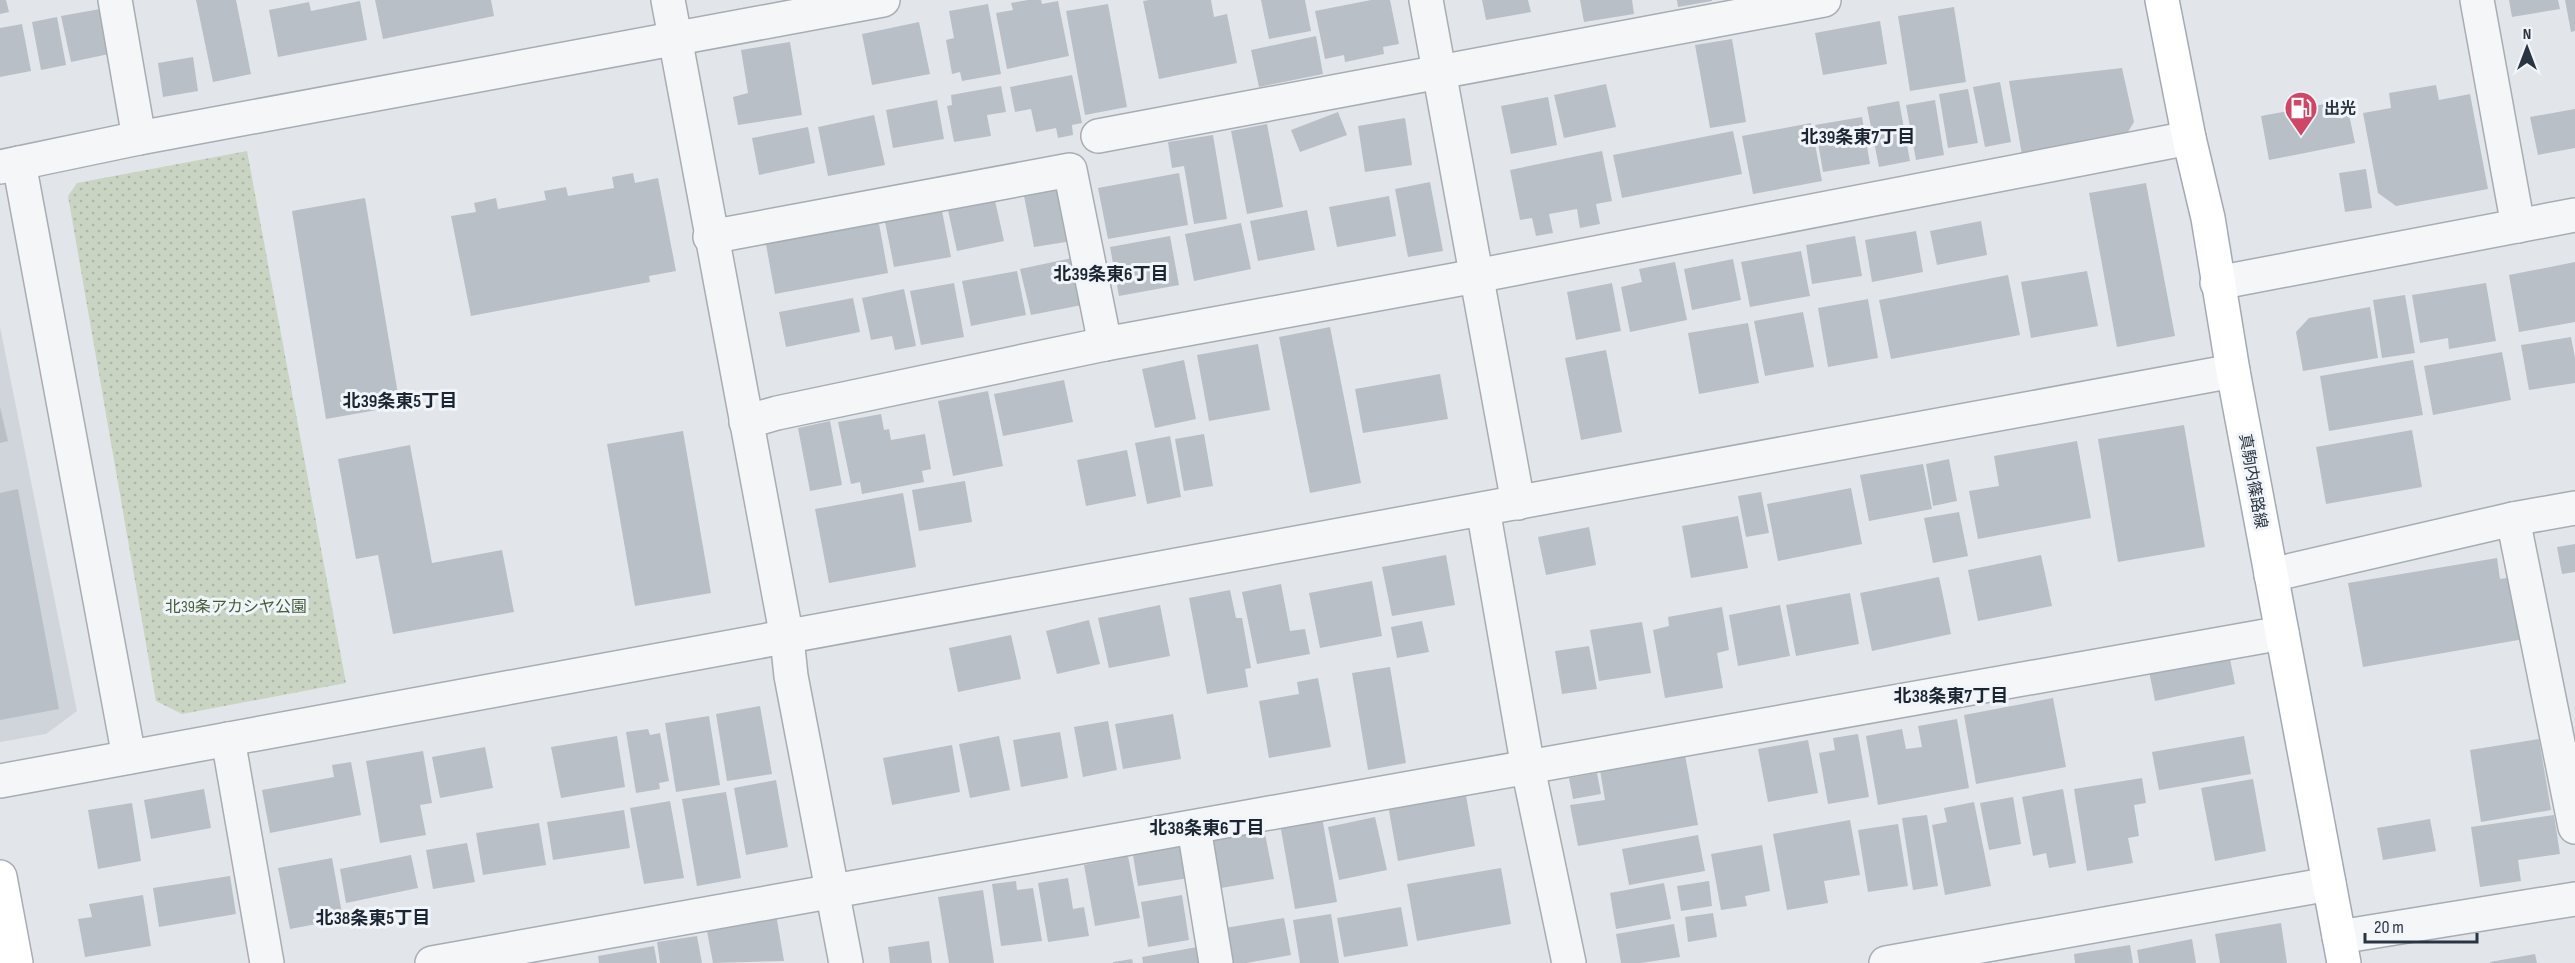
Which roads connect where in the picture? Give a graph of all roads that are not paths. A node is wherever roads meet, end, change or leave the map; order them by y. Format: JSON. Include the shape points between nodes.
{"nodes":[{"id":1,"x":115,"y":0,"type":"edge"},
{"id":2,"x":668,"y":0,"type":"edge"},
{"id":3,"x":883,"y":0,"type":"edge"},
{"id":4,"x":1426,"y":0,"type":"edge"},
{"id":5,"x":1824,"y":0,"type":"edge"},
{"id":6,"x":2162,"y":0,"type":"edge"},
{"id":7,"x":2477,"y":0,"type":"edge"},
{"id":8,"x":674,"y":40,"type":"junction"},
{"id":9,"x":1438,"y":74,"type":"junction"},
{"id":10,"x":1098,"y":136,"type":"dead end"},
{"id":11,"x":139,"y":138,"type":"junction"},
{"id":12,"x":2189,"y":138,"type":"junction"},
{"id":13,"x":9,"y":165,"type":"edge"},
{"id":14,"x":2575,"y":215,"type":"edge"},
{"id":15,"x":2518,"y":226,"type":"junction"},
{"id":16,"x":710,"y":237,"type":"junction"},
{"id":17,"x":1476,"y":276,"type":"junction"},
{"id":18,"x":2217,"y":283,"type":"junction"},
{"id":19,"x":1105,"y":344,"type":"junction"},
{"id":20,"x":2234,"y":372,"type":"junction"},
{"id":21,"x":746,"y":422,"type":"junction"},
{"id":22,"x":1518,"y":503,"type":"junction"},
{"id":23,"x":2575,"y":508,"type":"edge"},
{"id":24,"x":1483,"y":509,"type":"junction"},
{"id":25,"x":2513,"y":519,"type":"junction"},
{"id":26,"x":2271,"y":575,"type":"junction"},
{"id":27,"x":2282,"y":633,"type":"junction"},
{"id":28,"x":787,"y":638,"type":"junction"},
{"id":29,"x":228,"y":739,"type":"junction"},
{"id":30,"x":129,"y":757,"type":"junction"},
{"id":31,"x":1528,"y":768,"type":"junction"},
{"id":32,"x":0,"y":781,"type":"edge"},
{"id":33,"x":2575,"y":827,"type":"edge"},
{"id":34,"x":1194,"y":828,"type":"junction"},
{"id":35,"x":0,"y":877,"type":"edge"},
{"id":36,"x":2329,"y":884,"type":"junction"},
{"id":37,"x":832,"y":890,"type":"junction"},
{"id":38,"x":2575,"y":899,"type":"edge"},
{"id":39,"x":2341,"y":950,"type":"edge"},
{"id":40,"x":16,"y":963,"type":"edge"},
{"id":41,"x":267,"y":963,"type":"edge"},
{"id":42,"x":432,"y":963,"type":"edge"},
{"id":43,"x":846,"y":963,"type":"edge"},
{"id":44,"x":1216,"y":963,"type":"edge"},
{"id":45,"x":1569,"y":963,"type":"edge"},
{"id":46,"x":1886,"y":963,"type":"edge"}],
"edges":[{"from":1,"to":11,"type":"street"},
{"from":2,"to":8,"type":"street"},
{"from":3,"to":8,"type":"street"},
{"from":4,"to":9,"type":"street"},
{"from":5,"to":9,"type":"street"},
{"from":6,"to":12,"type":"main road","name":"真駒内篠路線"},
{"from":7,"to":15,"type":"street"},
{"from":8,"to":11,"type":"street"},
{"from":8,"to":16,"type":"street"},
{"from":9,"to":10,"type":"street"},
{"from":9,"to":17,"type":"street"},
{"from":11,"to":13,"type":"street"},
{"from":12,"to":17,"type":"street"},
{"from":12,"to":18,"type":"main road","name":"真駒内篠路線","via":[[2208,218]]},
{"from":13,"to":30,"type":"street"},
{"from":14,"to":15,"type":"street"},
{"from":15,"to":18,"type":"street"},
{"from":16,"to":19,"type":"street","via":[[1070,170]]},
{"from":16,"to":21,"type":"street"},
{"from":17,"to":19,"type":"street"},
{"from":17,"to":22,"type":"street"},
{"from":18,"to":20,"type":"main road","name":"真駒内篠路線"},
{"from":19,"to":21,"type":"street"},
{"from":20,"to":22,"type":"street"},
{"from":20,"to":26,"type":"main road","name":"真駒内篠路線"},
{"from":21,"to":28,"type":"street"},
{"from":22,"to":24,"type":"street"},
{"from":23,"to":25,"type":"street"},
{"from":24,"to":28,"type":"street"},
{"from":24,"to":31,"type":"street"},
{"from":25,"to":26,"type":"street"},
{"from":25,"to":33,"type":"street"},
{"from":26,"to":27,"type":"main road","name":"真駒内篠路線"},
{"from":27,"to":31,"type":"street"},
{"from":27,"to":36,"type":"main road","name":"真駒内篠路線"},
{"from":28,"to":29,"type":"street"},
{"from":28,"to":37,"type":"street"},
{"from":29,"to":30,"type":"street"},
{"from":29,"to":41,"type":"street"},
{"from":30,"to":32,"type":"street"},
{"from":31,"to":34,"type":"street"},
{"from":31,"to":45,"type":"street"},
{"from":34,"to":37,"type":"street"},
{"from":34,"to":44,"type":"street"},
{"from":35,"to":40,"type":"main road"},
{"from":36,"to":39,"type":"main road","name":"真駒内篠路線"},
{"from":36,"to":46,"type":"street"},
{"from":37,"to":42,"type":"street"},
{"from":37,"to":43,"type":"street"},
{"from":38,"to":39,"type":"street"}]}
